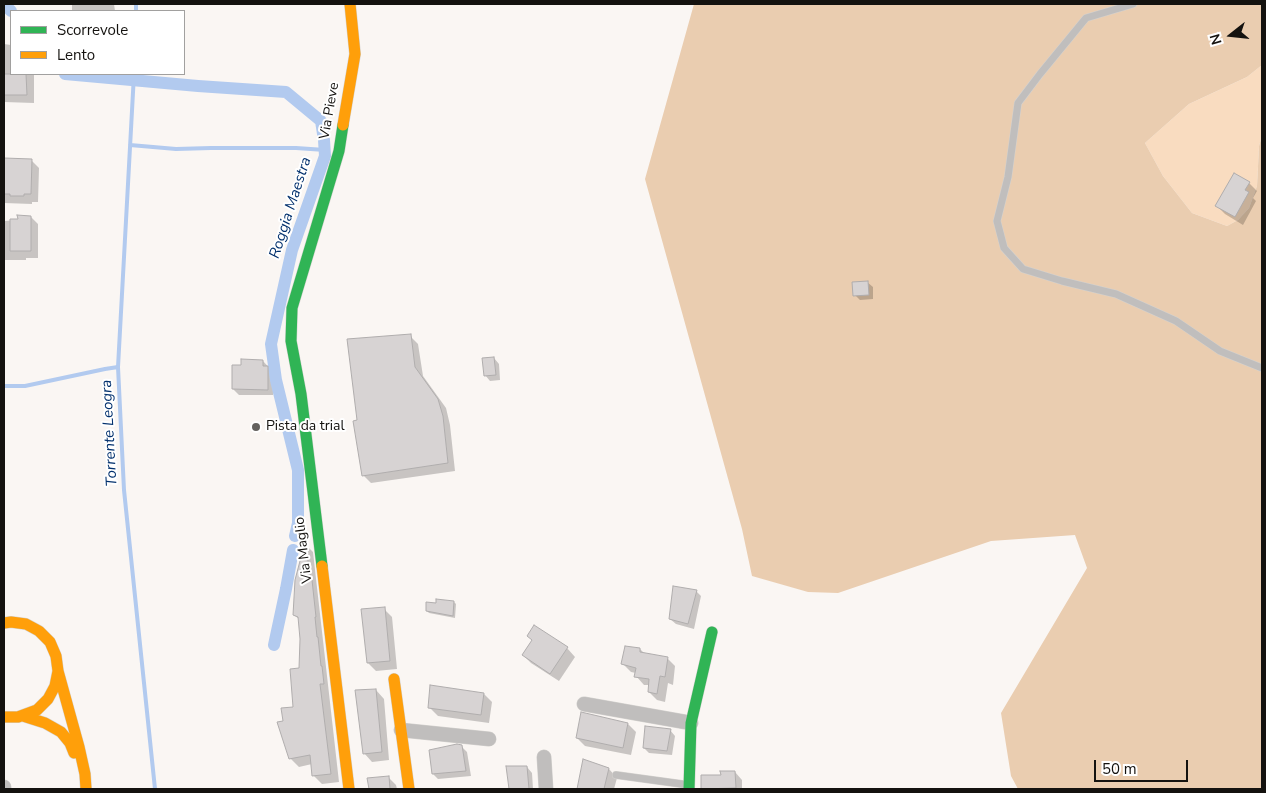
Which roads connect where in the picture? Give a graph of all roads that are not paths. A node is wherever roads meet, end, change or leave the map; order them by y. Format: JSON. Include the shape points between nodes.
{"nodes":[{"id":1,"x":350,"y":4,"type":"edge"},
{"id":2,"x":1134,"y":4,"type":"edge"},
{"id":3,"x":292,"y":308,"type":"joint"},
{"id":4,"x":1262,"y":368,"type":"edge"},
{"id":5,"x":4,"y":623,"type":"edge"},
{"id":6,"x":712,"y":632,"type":"dead end"},
{"id":7,"x":58,"y":671,"type":"junction"},
{"id":8,"x":394,"y":679,"type":"dead end"},
{"id":9,"x":584,"y":704,"type":"dead end"},
{"id":10,"x":4,"y":716,"type":"edge"},
{"id":11,"x":20,"y":716,"type":"junction"},
{"id":12,"x":691,"y":723,"type":"junction"},
{"id":13,"x":401,"y":730,"type":"junction"},
{"id":14,"x":4,"y":731,"type":"edge"},
{"id":15,"x":489,"y":739,"type":"dead end"},
{"id":16,"x":544,"y":757,"type":"dead end"},
{"id":17,"x":616,"y":775,"type":"dead end"},
{"id":18,"x":689,"y":787,"type":"edge"},
{"id":19,"x":85,"y":789,"type":"edge"},
{"id":20,"x":349,"y":789,"type":"edge"},
{"id":21,"x":409,"y":789,"type":"edge"},
{"id":22,"x":546,"y":789,"type":"edge"}],
"edges":[{"from":1,"to":3,"type":"street","name":"Via Pieve","via":[[355,54],[339,151]]},
{"from":2,"to":4,"type":"lane","via":[[1086,18],[1018,103],[1008,177],[997,221],[1004,248],[1023,269],[1116,294],[1176,322],[1220,351]]},
{"from":3,"to":20,"type":"street","name":"Via Maglio","via":[[291,341],[301,394]]},
{"from":5,"to":7,"type":"street","via":[[26,624],[39,631],[50,642]]},
{"from":6,"to":12,"type":"street"},
{"from":7,"to":11,"type":"street","via":[[48,700],[37,710]]},
{"from":7,"to":19,"type":"street","via":[[79,747]]},
{"from":8,"to":13,"type":"street"},
{"from":9,"to":12,"type":"street"},
{"from":10,"to":11,"type":"street"},
{"from":11,"to":14,"type":"street"},
{"from":11,"to":19,"type":"street","via":[[45,722],[61,732],[70,743]]},
{"from":12,"to":18,"type":"street"},
{"from":13,"to":15,"type":"street"},
{"from":13,"to":21,"type":"street"},
{"from":16,"to":22,"type":"street"},
{"from":17,"to":18,"type":"lane"}]}
